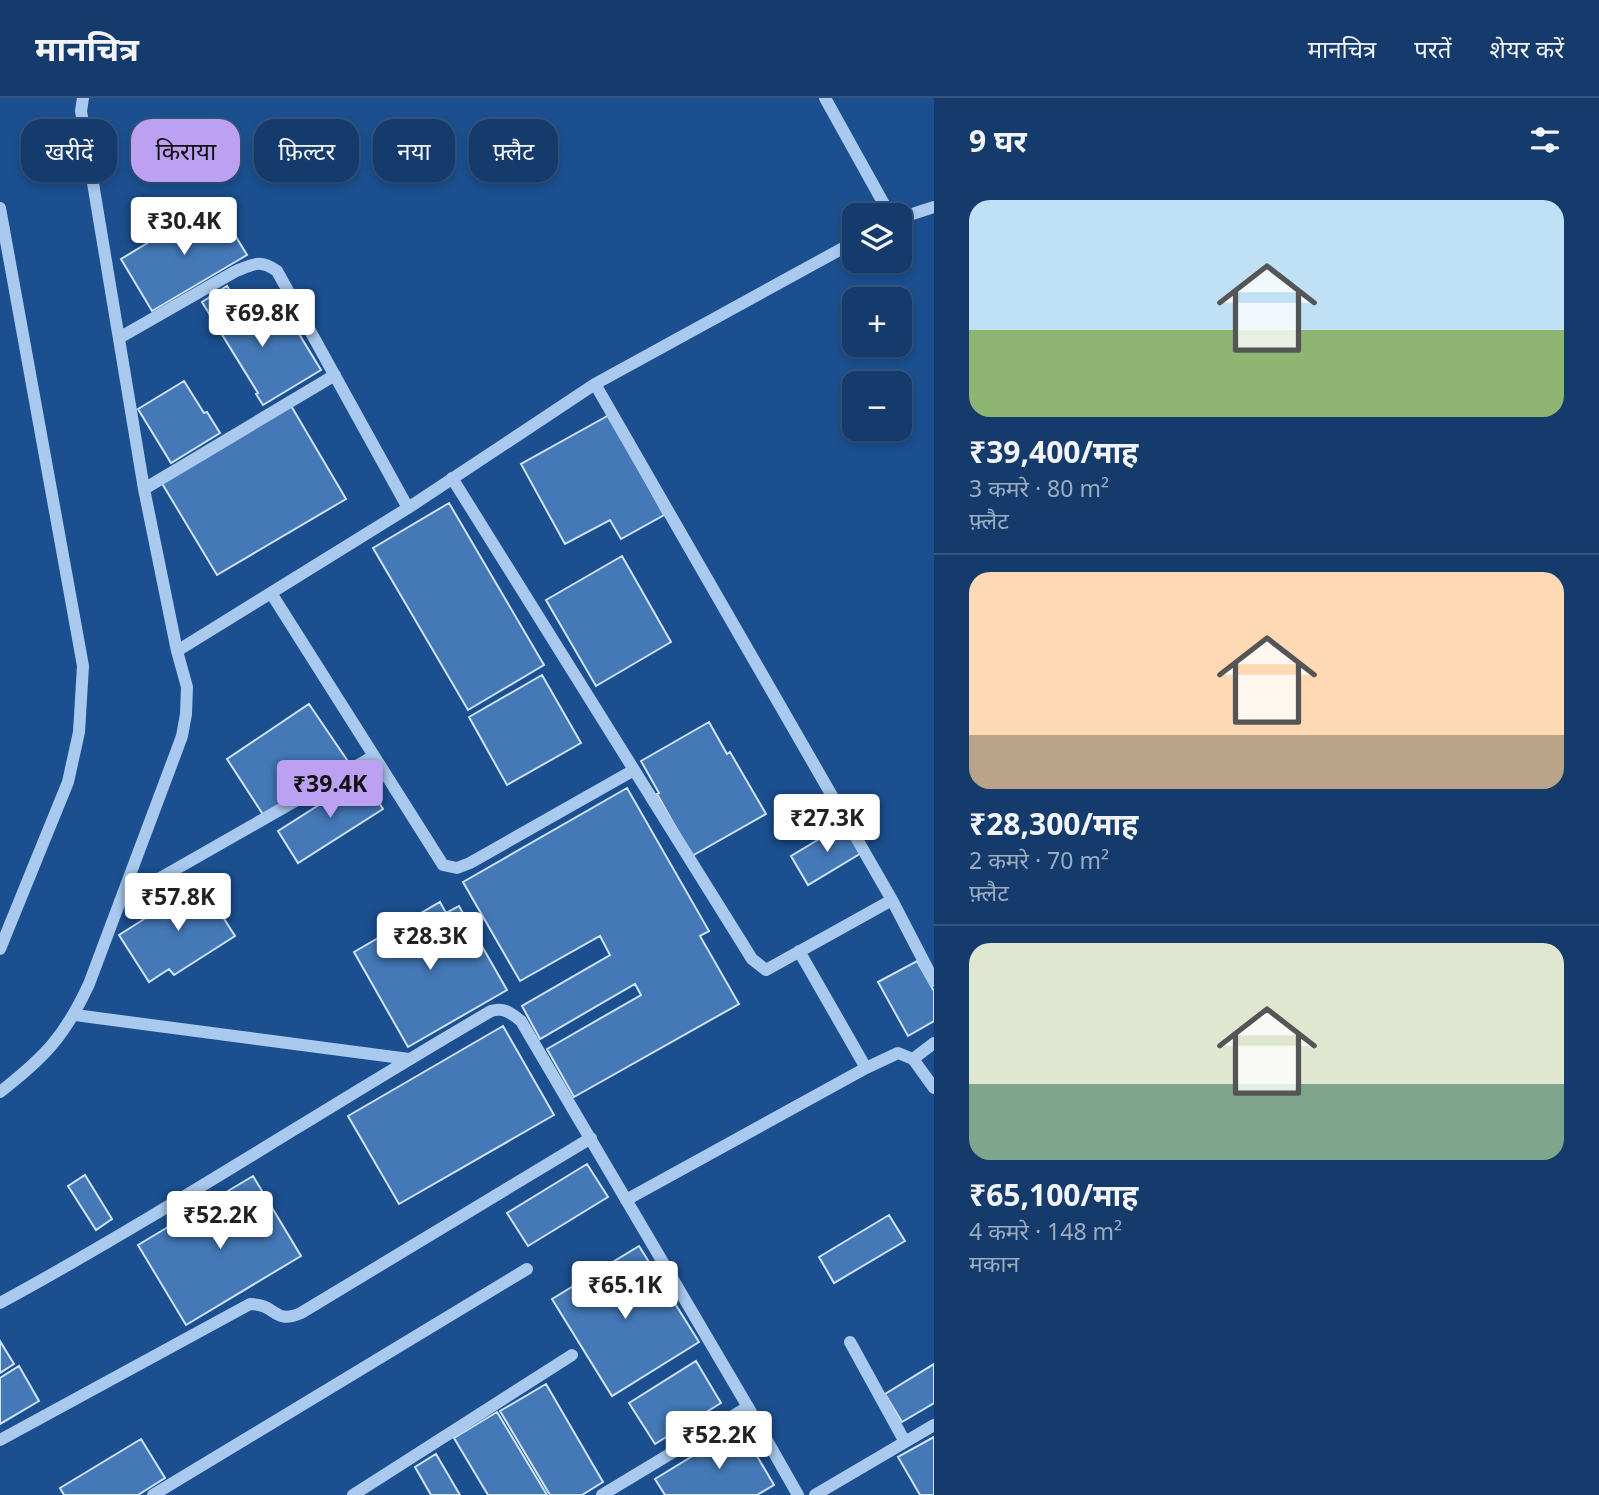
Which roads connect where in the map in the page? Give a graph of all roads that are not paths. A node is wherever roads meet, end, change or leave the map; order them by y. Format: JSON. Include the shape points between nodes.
{"nodes":[{"id":1,"x":83,"y":98,"type":"edge"},
{"id":2,"x":825,"y":98,"type":"edge"},
{"id":3,"x":883,"y":203,"type":"edge"},
{"id":4,"x":934,"y":206,"type":"edge"},
{"id":5,"x":0,"y":208,"type":"edge"},
{"id":6,"x":912,"y":214,"type":"edge"},
{"id":7,"x":842,"y":249,"type":"edge"},
{"id":8,"x":119,"y":338,"type":"junction"},
{"id":9,"x":335,"y":375,"type":"junction"},
{"id":10,"x":595,"y":384,"type":"junction"},
{"id":11,"x":452,"y":478,"type":"junction"},
{"id":12,"x":144,"y":489,"type":"junction"},
{"id":13,"x":408,"y":508,"type":"junction"},
{"id":14,"x":271,"y":593,"type":"junction"},
{"id":15,"x":177,"y":651,"type":"junction"},
{"id":16,"x":374,"y":757,"type":"junction"},
{"id":17,"x":634,"y":770,"type":"junction"},
{"id":18,"x":892,"y":900,"type":"junction"},
{"id":19,"x":120,"y":901,"type":"junction"},
{"id":20,"x":0,"y":949,"type":"edge"},
{"id":21,"x":799,"y":951,"type":"junction"},
{"id":22,"x":928,"y":955,"type":"edge"},
{"id":23,"x":934,"y":981,"type":"edge"},
{"id":24,"x":75,"y":1015,"type":"junction"},
{"id":25,"x":934,"y":1043,"type":"edge"},
{"id":26,"x":409,"y":1059,"type":"junction"},
{"id":27,"x":914,"y":1059,"type":"junction"},
{"id":28,"x":866,"y":1068,"type":"junction"},
{"id":29,"x":934,"y":1088,"type":"edge"},
{"id":30,"x":0,"y":1092,"type":"edge"},
{"id":31,"x":591,"y":1138,"type":"junction"},
{"id":32,"x":626,"y":1200,"type":"junction"},
{"id":33,"x":527,"y":1269,"type":"dead end"},
{"id":34,"x":0,"y":1303,"type":"edge"},
{"id":35,"x":850,"y":1342,"type":"dead end"},
{"id":36,"x":572,"y":1355,"type":"dead end"},
{"id":37,"x":748,"y":1407,"type":"junction"},
{"id":38,"x":934,"y":1425,"type":"edge"},
{"id":39,"x":0,"y":1440,"type":"edge"},
{"id":40,"x":905,"y":1442,"type":"junction"},
{"id":41,"x":160,"y":1493,"type":"edge"},
{"id":42,"x":354,"y":1495,"type":"edge"},
{"id":43,"x":601,"y":1495,"type":"edge"},
{"id":44,"x":798,"y":1495,"type":"edge"},
{"id":45,"x":815,"y":1495,"type":"edge"}],
"edges":[{"from":1,"to":8,"type":"street","via":[[81,111]]},
{"from":2,"to":3,"type":"street"},
{"from":4,"to":6,"type":"street"},
{"from":5,"to":20,"type":"street","via":[[83,666],[79,732],[68,782]]},
{"from":7,"to":10,"type":"street"},
{"from":8,"to":9,"type":"street","via":[[236,271],[266,263],[277,271]]},
{"from":8,"to":12,"type":"street"},
{"from":9,"to":12,"type":"street"},
{"from":9,"to":13,"type":"street"},
{"from":10,"to":11,"type":"street"},
{"from":10,"to":18,"type":"street"},
{"from":11,"to":13,"type":"street"},
{"from":11,"to":17,"type":"street"},
{"from":12,"to":15,"type":"street"},
{"from":13,"to":14,"type":"street"},
{"from":14,"to":15,"type":"street"},
{"from":14,"to":16,"type":"street"},
{"from":15,"to":19,"type":"street","via":[[187,687],[182,736]]},
{"from":16,"to":17,"type":"street","via":[[443,865],[457,868]]},
{"from":16,"to":19,"type":"street"},
{"from":17,"to":21,"type":"street","via":[[752,959],[766,970]]},
{"from":18,"to":21,"type":"street"},
{"from":18,"to":22,"type":"street"},
{"from":19,"to":24,"type":"street"},
{"from":21,"to":28,"type":"street"},
{"from":22,"to":23,"type":"street"},
{"from":24,"to":26,"type":"street"},
{"from":24,"to":30,"type":"street","via":[[35,1065]]},
{"from":25,"to":27,"type":"street"},
{"from":26,"to":31,"type":"street","via":[[491,1011],[510,1012],[521,1021]]},
{"from":26,"to":34,"type":"street","via":[[74,1263]]},
{"from":27,"to":28,"type":"street","via":[[898,1053]]},
{"from":27,"to":29,"type":"street"},
{"from":28,"to":32,"type":"street"},
{"from":31,"to":32,"type":"street"},
{"from":31,"to":39,"type":"street","via":[[301,1313],[281,1318],[261,1304],[250,1304]]},
{"from":32,"to":37,"type":"street"},
{"from":33,"to":41,"type":"street"},
{"from":35,"to":40,"type":"street"},
{"from":36,"to":42,"type":"street"},
{"from":37,"to":43,"type":"street"},
{"from":37,"to":44,"type":"street"},
{"from":38,"to":40,"type":"street"},
{"from":40,"to":45,"type":"street"}]}
